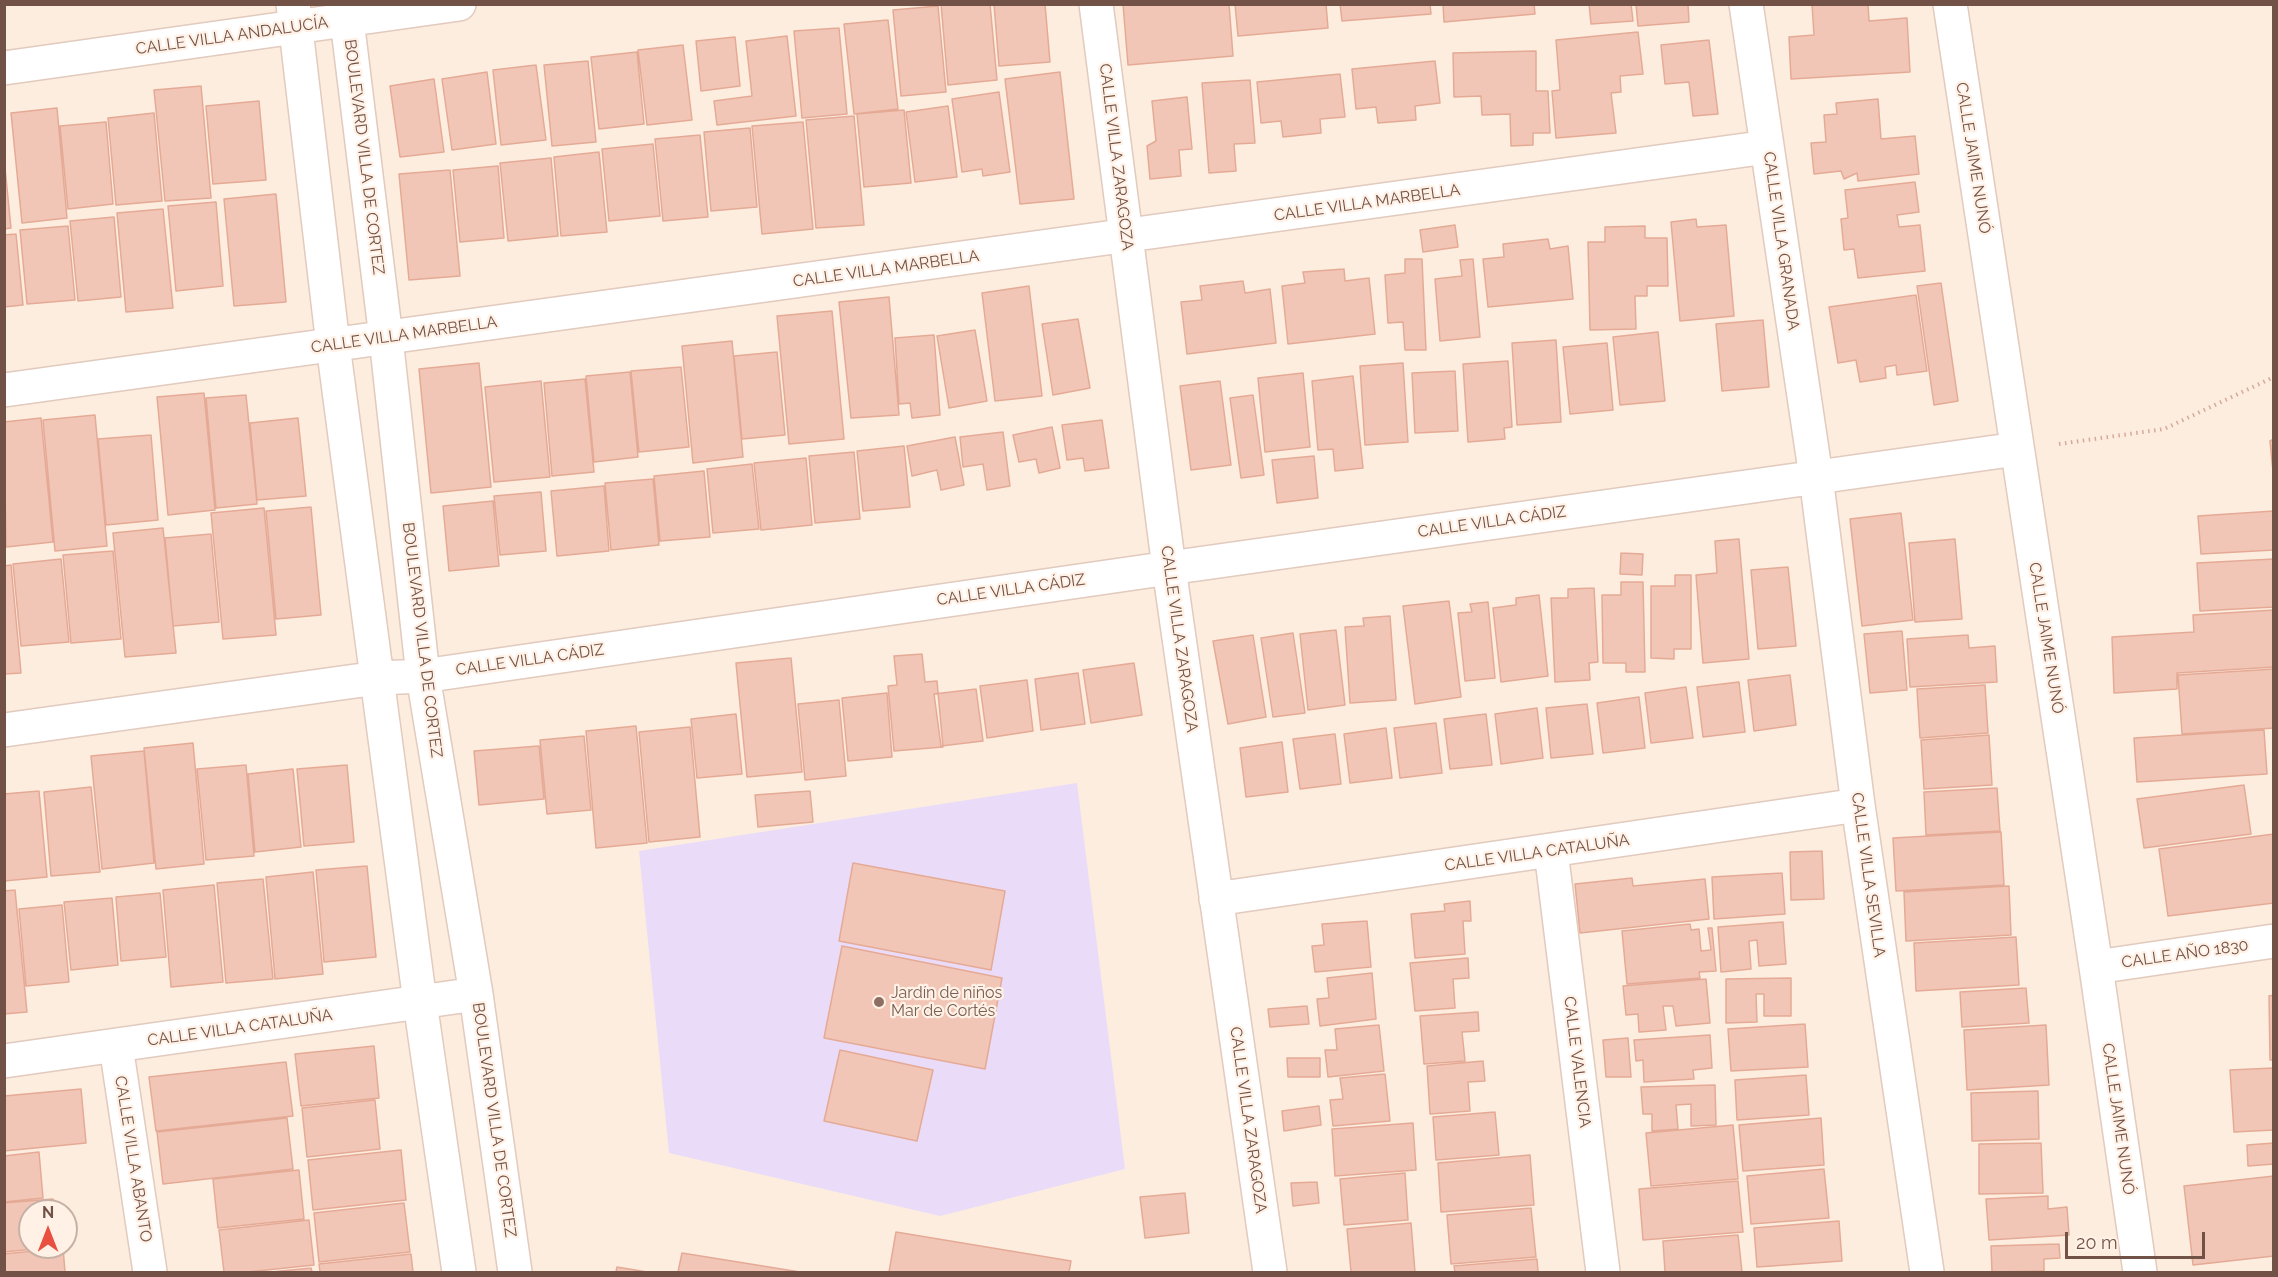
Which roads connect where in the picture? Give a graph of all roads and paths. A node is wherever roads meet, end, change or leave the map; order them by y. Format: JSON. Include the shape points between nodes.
{"nodes":[{"id":1,"x":459,"y":4,"type":"edge"},
{"id":2,"x":1096,"y":4,"type":"edge"},
{"id":3,"x":1746,"y":4,"type":"edge"},
{"id":4,"x":1950,"y":4,"type":"edge"},
{"id":5,"x":346,"y":12,"type":"edge"},
{"id":6,"x":295,"y":16,"type":"edge"},
{"id":7,"x":4,"y":68,"type":"edge"},
{"id":8,"x":1767,"y":147,"type":"junction"},
{"id":9,"x":1126,"y":236,"type":"junction"},
{"id":10,"x":386,"y":338,"type":"junction"},
{"id":11,"x":333,"y":345,"type":"junction"},
{"id":12,"x":2274,"y":377,"type":"edge"},
{"id":13,"x":4,"y":390,"type":"edge"},
{"id":14,"x":2017,"y":449,"type":"junction"},
{"id":15,"x":1816,"y":477,"type":"junction"},
{"id":16,"x":1169,"y":568,"type":"junction"},
{"id":17,"x":423,"y":676,"type":"junction"},
{"id":18,"x":377,"y":678,"type":"junction"},
{"id":19,"x":4,"y":730,"type":"edge"},
{"id":20,"x":1858,"y":805,"type":"junction"},
{"id":21,"x":1551,"y":851,"type":"junction"},
{"id":22,"x":1216,"y":899,"type":"junction"},
{"id":23,"x":2274,"y":941,"type":"edge"},
{"id":24,"x":2096,"y":967,"type":"junction"},
{"id":25,"x":476,"y":994,"type":"junction"},
{"id":26,"x":420,"y":1002,"type":"junction"},
{"id":27,"x":116,"y":1046,"type":"junction"},
{"id":28,"x":4,"y":1061,"type":"edge"},
{"id":29,"x":150,"y":1272,"type":"edge"},
{"id":30,"x":459,"y":1272,"type":"edge"},
{"id":31,"x":515,"y":1272,"type":"edge"},
{"id":32,"x":1270,"y":1272,"type":"edge"},
{"id":33,"x":1603,"y":1272,"type":"edge"},
{"id":34,"x":1927,"y":1272,"type":"edge"},
{"id":35,"x":2140,"y":1272,"type":"edge"}],
"edges":[{"from":1,"to":5,"type":"street","name":"CALLE VILLA ANDALUCÍA"},
{"from":2,"to":9,"type":"street","name":"CALLE VILLA ZARAGOZA"},
{"from":3,"to":8,"type":"street","name":"CALLE VILLA GRANADA"},
{"from":4,"to":14,"type":"street","name":"CALLE JAIME NUNÓ"},
{"from":5,"to":6,"type":"street","name":"CALLE VILLA ANDALUCÍA"},
{"from":5,"to":10,"type":"street","name":"BOULEVARD VILLA DE CORTEZ"},
{"from":6,"to":7,"type":"street","name":"CALLE VILLA ANDALUCÍA"},
{"from":6,"to":11,"type":"street"},
{"from":8,"to":9,"type":"street","name":"CALLE VILLA MARBELLA"},
{"from":8,"to":15,"type":"street","name":"CALLE VILLA GRANADA"},
{"from":9,"to":10,"type":"street","name":"CALLE VILLA MARBELLA"},
{"from":9,"to":16,"type":"street","name":"CALLE VILLA ZARAGOZA"},
{"from":10,"to":11,"type":"street","name":"CALLE VILLA MARBELLA"},
{"from":10,"to":17,"type":"street","name":"BOULEVARD VILLA DE CORTEZ"},
{"from":11,"to":13,"type":"street","name":"CALLE VILLA MARBELLA"},
{"from":11,"to":18,"type":"street"},
{"from":12,"to":14,"type":"path","via":[[2164,429]]},
{"from":14,"to":15,"type":"street","name":"CALLE VILLA CÁDIZ"},
{"from":14,"to":24,"type":"street","name":"CALLE JAIME NUNÓ"},
{"from":15,"to":16,"type":"street","name":"CALLE VILLA CÁDIZ"},
{"from":15,"to":20,"type":"street","name":"CALLE VILLA SEVILLA"},
{"from":16,"to":17,"type":"street","name":"CALLE VILLA CÁDIZ"},
{"from":16,"to":22,"type":"street","name":"CALLE VILLA ZARAGOZA"},
{"from":17,"to":18,"type":"street","name":"CALLE VILLA CÁDIZ"},
{"from":17,"to":25,"type":"street","name":"BOULEVARD VILLA DE CORTEZ"},
{"from":18,"to":19,"type":"street","name":"CALLE VILLA CÁDIZ"},
{"from":18,"to":26,"type":"street"},
{"from":20,"to":21,"type":"street","name":"CALLE VILLA CATALUÑA"},
{"from":20,"to":34,"type":"street","name":"CALLE VILLA SEVILLA"},
{"from":21,"to":22,"type":"street","name":"CALLE VILLA CATALUÑA"},
{"from":21,"to":33,"type":"street","name":"CALLE VALENCIA"},
{"from":22,"to":32,"type":"street","name":"CALLE VILLA ZARAGOZA"},
{"from":23,"to":24,"type":"street","name":"CALLE AÑO 1830"},
{"from":24,"to":35,"type":"street","name":"CALLE JAIME NUNÓ"},
{"from":25,"to":26,"type":"street","name":"CALLE VILLA CATALUÑA"},
{"from":25,"to":31,"type":"street","name":"BOULEVARD VILLA DE CORTEZ"},
{"from":26,"to":27,"type":"street","name":"CALLE VILLA CATALUÑA"},
{"from":26,"to":30,"type":"street"},
{"from":27,"to":28,"type":"street","name":"CALLE VILLA CATALUÑA"},
{"from":27,"to":29,"type":"street","name":"CALLE VILLA ABANTO"}]}
